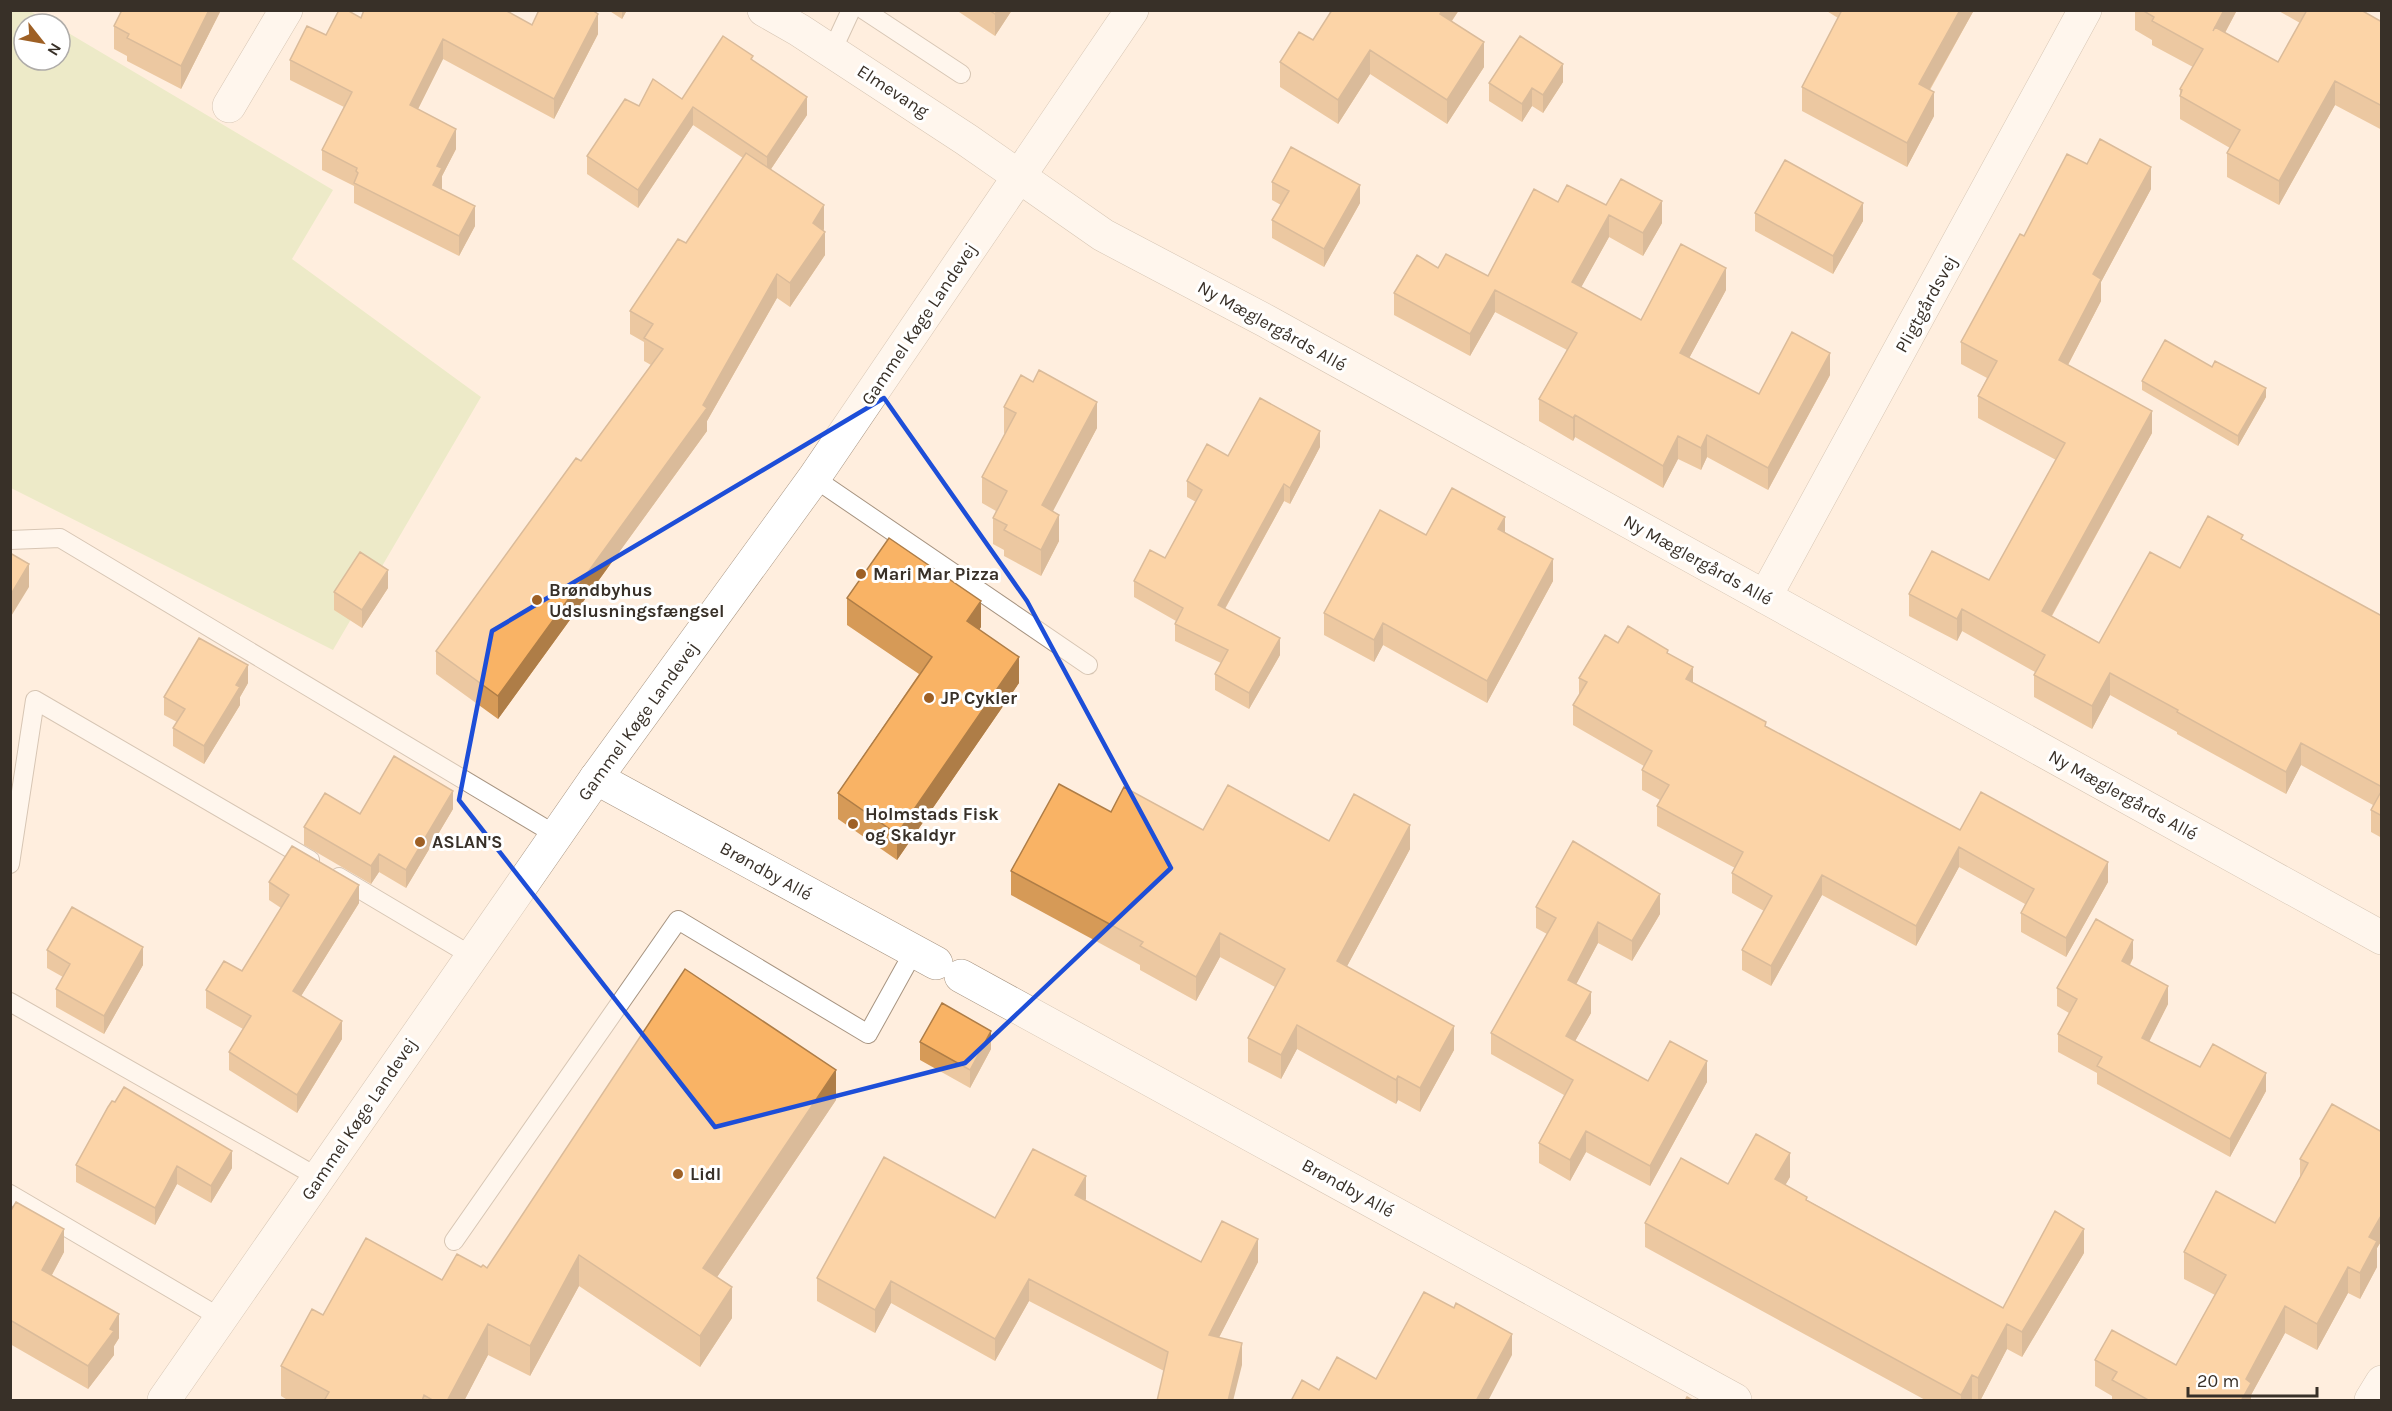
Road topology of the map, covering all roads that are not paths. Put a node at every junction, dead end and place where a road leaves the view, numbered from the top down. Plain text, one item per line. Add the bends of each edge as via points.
1 (286, 10) edge
2 (764, 10) edge
3 (851, 10) edge
4 (864, 10) edge
5 (1132, 10) edge
6 (2085, 10) edge
7 (832, 51) junction
8 (961, 74) dead end
9 (229, 106) dead end
10 (1019, 176) junction
11 (814, 478) junction
12 (10, 540) edge
13 (1765, 597) junction
14 (1088, 665) dead end
15 (596, 778) junction
16 (556, 835) junction
17 (10, 864) edge
18 (2382, 938) edge
19 (472, 956) junction
20 (937, 963) junction
21 (10, 1002) edge
22 (319, 1178) junction
23 (10, 1194) edge
24 (454, 1241) dead end
25 (221, 1318) junction
26 (2382, 1382) edge
27 (164, 1401) edge
28 (1735, 1401) edge
29 (2371, 1401) edge

1 - 9 street
2 - 7 street, Elmevang
3 - 7 lane
4 - 8 lane
5 - 10 street, Gammel Køge Landevej
6 - 13 street, Pligtgårdsvej
7 - 10 street, Elmevang
10 - 11 street, Gammel Køge Landevej
10 - 13 street, Ny Mæglergårds Allé via 1103,235
11 - 14 lane
11 - 15 street, Gammel Køge Landevej
12 - 16 lane via 60,538
13 - 18 street, Ny Mæglergårds Allé
15 - 16 street, Gammel Køge Landevej
15 - 20 street, Brøndby Allé
16 - 19 street, Gammel Køge Landevej
17 - 19 lane via 35,700
19 - 22 street, Gammel Køge Landevej
20 - 24 lane via 868,1034 678,920
20 - 28 street, Brøndby Allé
21 - 22 lane
22 - 25 street, Gammel Køge Landevej
23 - 25 lane
25 - 27 street, Gammel Køge Landevej
26 - 29 street

